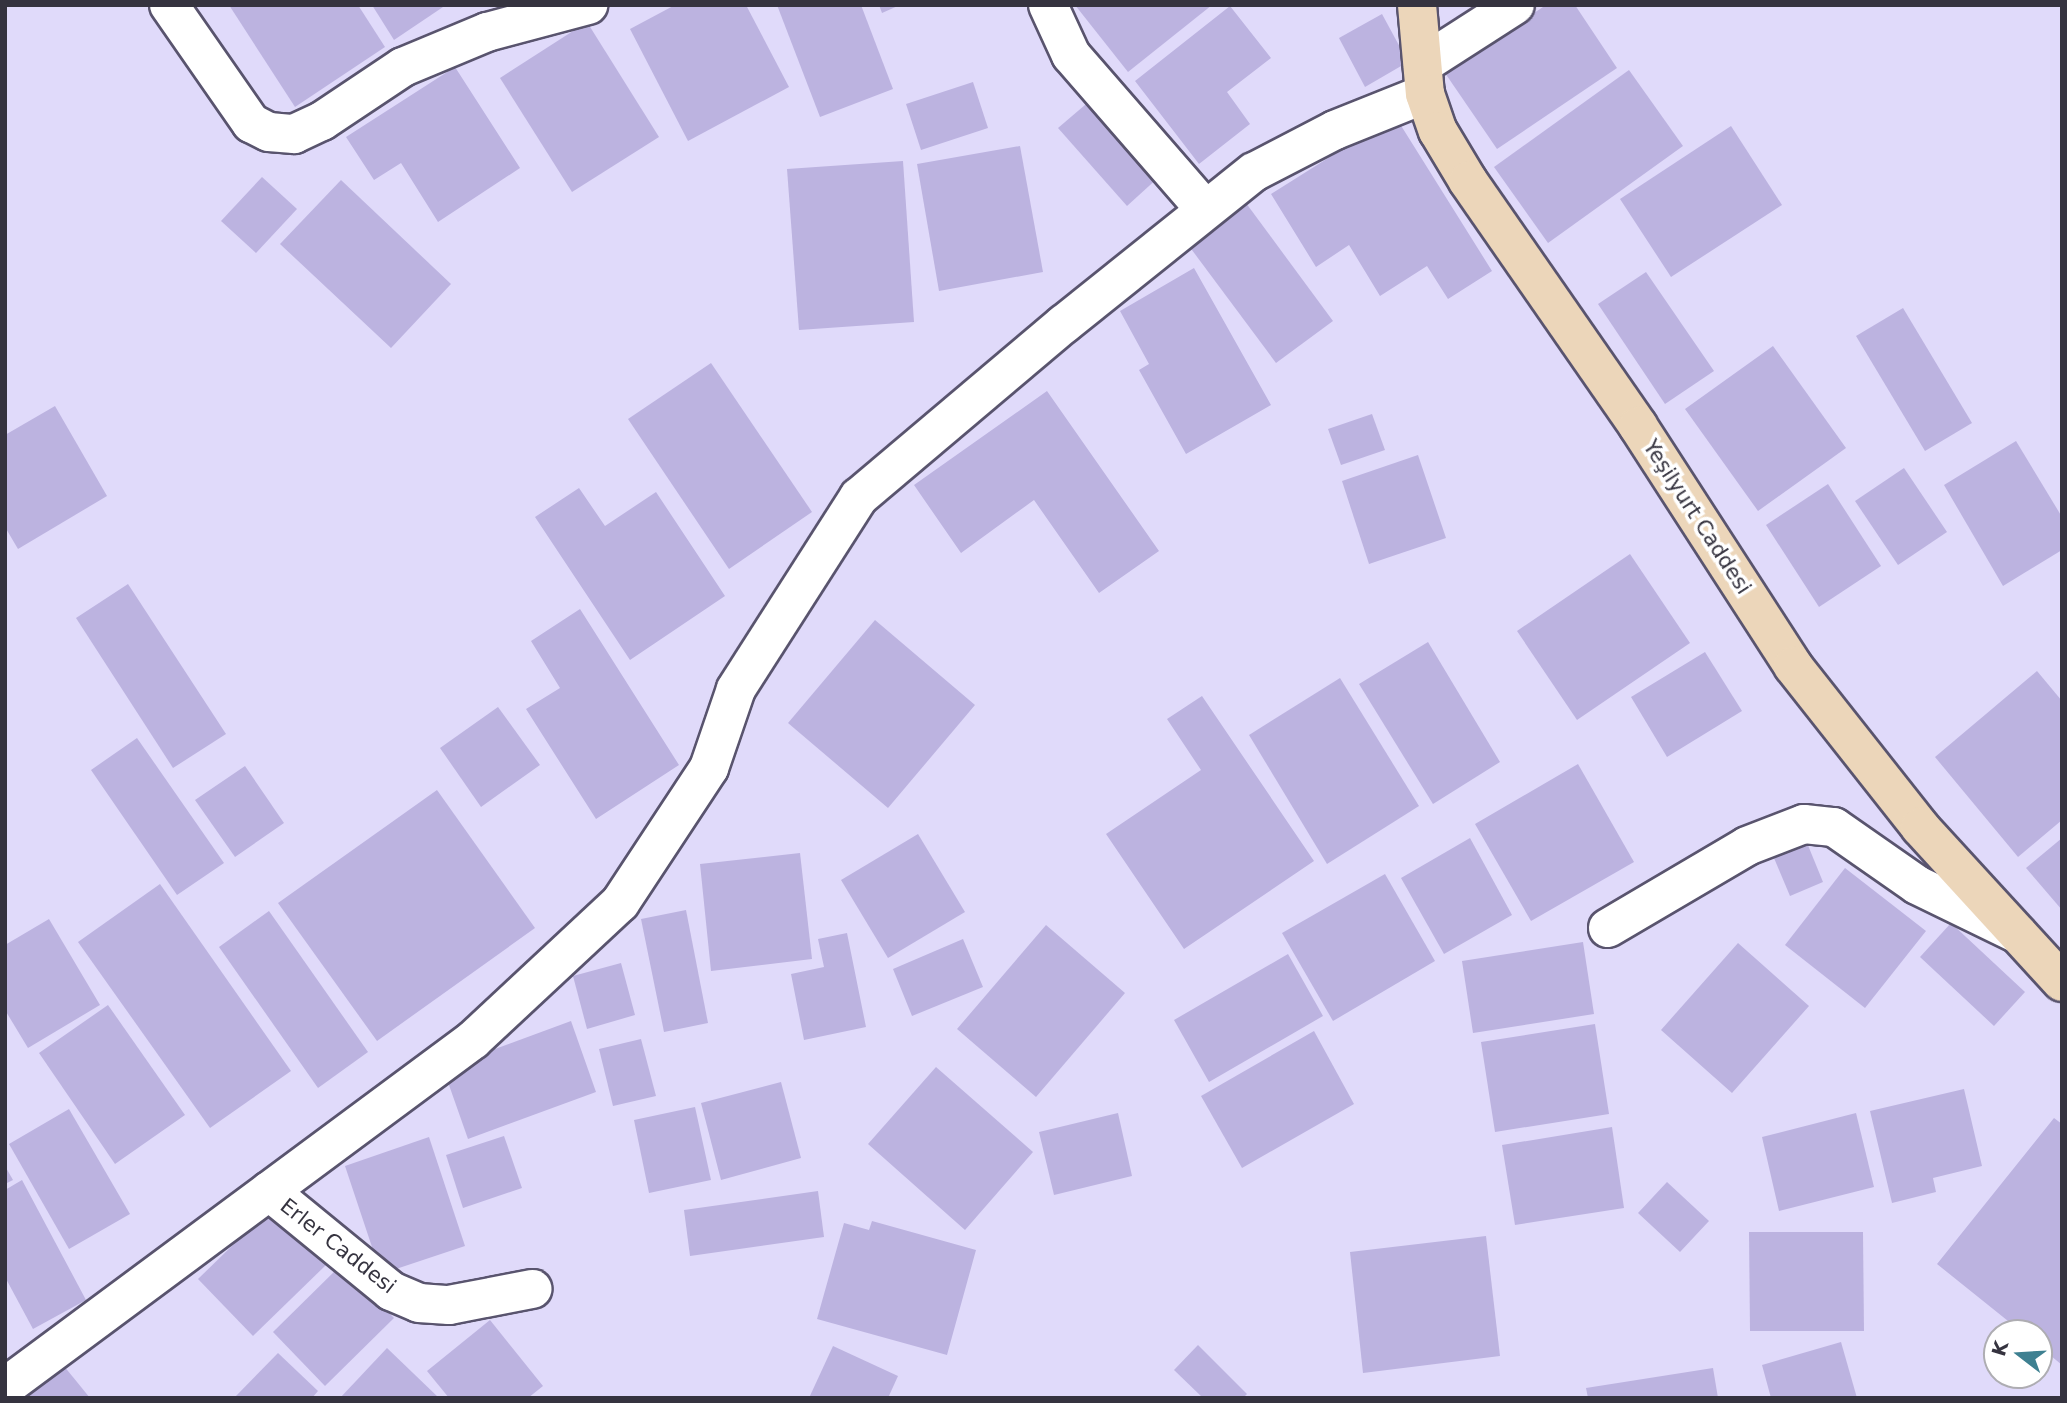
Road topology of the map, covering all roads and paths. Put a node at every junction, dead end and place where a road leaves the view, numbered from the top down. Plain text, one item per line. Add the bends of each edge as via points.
1 (169, 5) edge
2 (588, 5) edge
3 (1048, 5) edge
4 (1417, 5) edge
5 (1515, 5) edge
6 (1424, 79) junction
7 (1205, 209) junction
8 (1608, 928) dead end
9 (2018, 934) junction
10 (2062, 982) edge
11 (269, 1191) junction
12 (532, 1289) dead end
13 (5, 1387) edge

1 - 2 street via 251,123 269,132 294,134 322,121 403,67 487,32
3 - 7 street via 1071,55
4 - 6 main road, Yeşilyurt Caddesi
5 - 6 street
6 - 7 street via 1254,172
6 - 9 main road, Yeşilyurt Caddesi via 1438,131 1468,181 1638,426 1793,666 1920,827
7 - 11 street via 859,497 736,689 709,768 620,903 473,1040
8 - 9 street via 1747,846 1804,824 1834,827 1917,885
9 - 10 main road, Yeşilyurt Caddesi
11 - 12 street, Erler Caddesi via 391,1292 419,1303 449,1305
11 - 13 street

